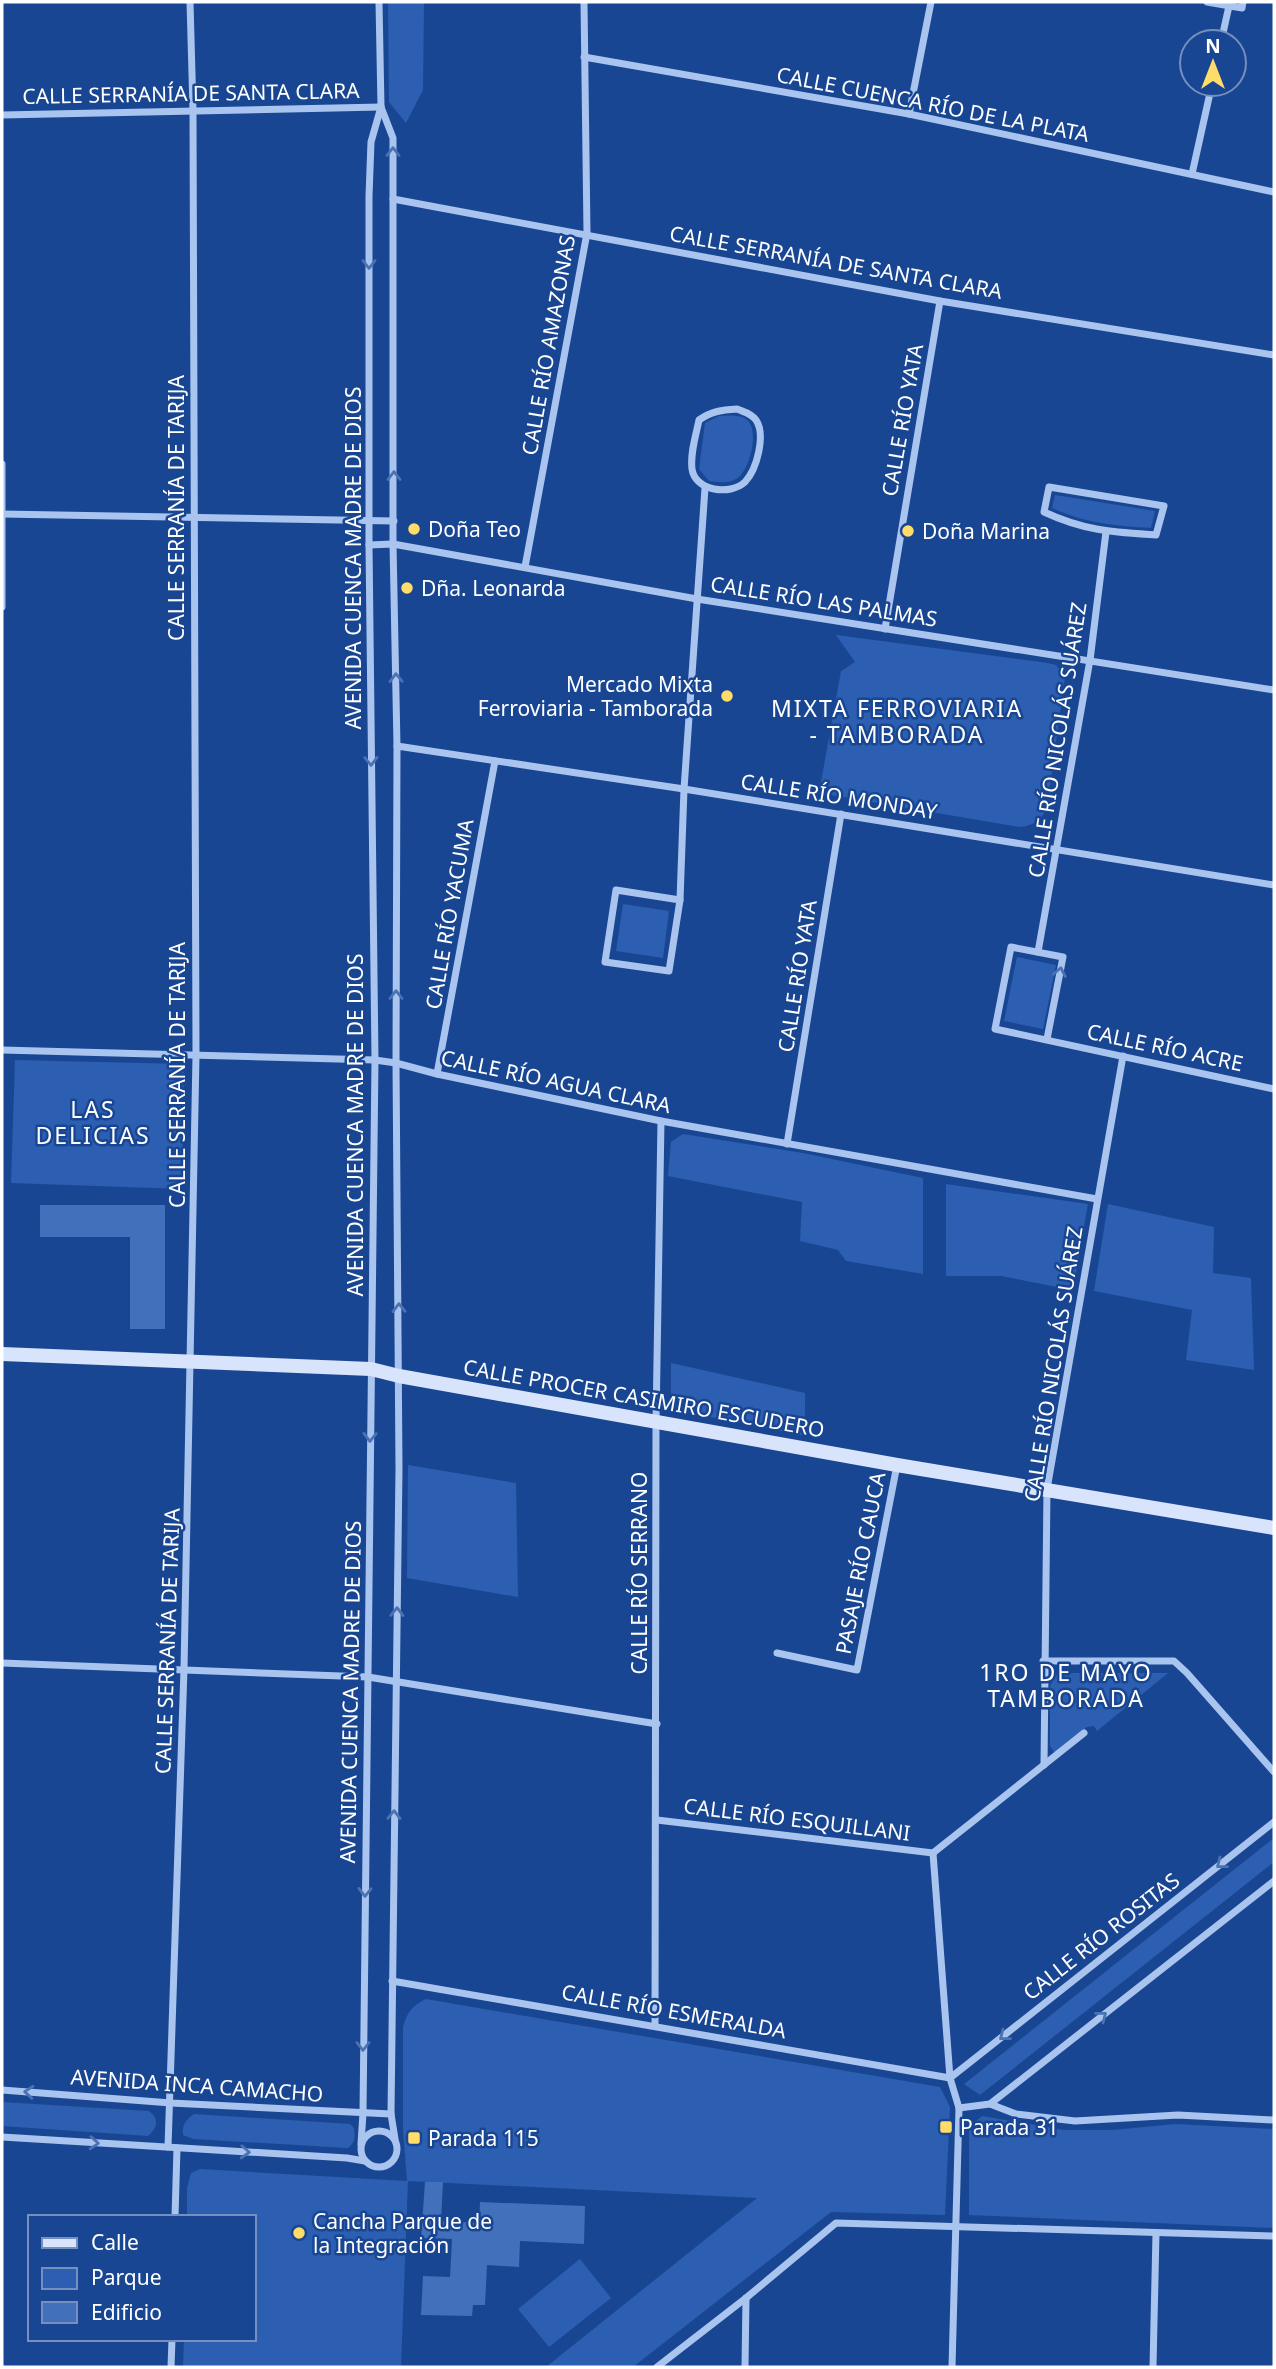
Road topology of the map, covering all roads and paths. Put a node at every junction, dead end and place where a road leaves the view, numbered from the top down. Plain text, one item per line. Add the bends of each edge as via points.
1 (190, 2) edge
2 (379, 2) edge
3 (584, 2) edge
4 (931, 2) edge
5 (1208, 2) edge
6 (1242, 5) edge
7 (1229, 6) junction
8 (1224, 28) edge
9 (584, 57) junction
10 (1209, 98) edge
11 (381, 107) junction
12 (193, 110) junction
13 (909, 114) junction
14 (2, 115) edge
15 (1192, 174) junction
16 (1274, 192) edge
17 (393, 199) junction
18 (587, 233) junction
19 (940, 301) junction
20 (1274, 355) edge
21 (2, 464) edge
22 (705, 488) junction
23 (2, 514) edge
24 (193, 518) junction
25 (369, 520) junction
26 (394, 521) junction
27 (1106, 532) junction
28 (393, 544) junction
29 (369, 545) junction
30 (525, 567) junction
31 (697, 599) junction
32 (2, 607) edge
33 (885, 629) junction
34 (1090, 660) junction
35 (1274, 690) edge
36 (397, 746) junction
37 (495, 761) junction
38 (684, 789) junction
39 (841, 814) junction
40 (1058, 849) junction
41 (1274, 885) edge
42 (680, 900) junction
43 (1038, 953) junction
44 (1047, 1039) junction
45 (2, 1050) edge
46 (196, 1056) junction
47 (1123, 1056) junction
48 (374, 1060) junction
49 (396, 1063) junction
50 (437, 1074) junction
51 (1274, 1089) edge
52 (662, 1121) junction
53 (787, 1144) junction
54 (1097, 1199) junction
55 (2, 1354) edge
56 (191, 1360) junction
57 (371, 1369) junction
58 (399, 1376) junction
59 (656, 1421) junction
60 (897, 1465) junction
61 (1047, 1489) junction
62 (1274, 1528) edge
63 (777, 1653) dead end
64 (1043, 1661) junction
65 (2, 1663) edge
66 (184, 1669) junction
67 (368, 1677) junction
68 (396, 1681) junction
69 (657, 1724) junction
70 (1084, 1733) dead end
71 (1044, 1765) junction
72 (1274, 1772) edge
73 (657, 1820) junction
74 (1274, 1822) edge
75 (933, 1853) junction
76 (1274, 1881) edge
77 (392, 1981) junction
78 (655, 2025) junction
79 (950, 2078) junction
80 (2, 2090) edge
81 (171, 2103) junction
82 (990, 2104) junction
83 (959, 2108) junction
84 (363, 2113) junction
85 (391, 2115) junction
86 (1274, 2120) edge
87 (2, 2137) edge
88 (395, 2139) junction
89 (361, 2144) junction
90 (172, 2148) junction
91 (365, 2161) junction
92 (175, 2215) edge
93 (956, 2227) junction
94 (1156, 2233) junction
95 (1274, 2236) edge
96 (746, 2298) junction
97 (172, 2341) edge
98 (171, 2367) edge
99 (657, 2367) edge
100 (745, 2367) edge
101 (952, 2367) edge
102 (1153, 2367) edge

1 - 12 street, CALLE SERRANÍA DE TARIJA
2 - 11 street, AVENIDA CUENCA MADRE DE DIOS
3 - 9 street, CALLE RÍO AMAZONAS
4 - 13 street
5 - 7 street
6 - 7 street
7 - 8 street
9 - 13 street, CALLE CUENCA RÍO DE LA PLATA
9 - 18 street, CALLE RÍO AMAZONAS
10 - 15 street
11 - 12 street, CALLE SERRANÍA DE SANTA CLARA
17 -> 11 street, AVENIDA CUENCA MADRE DE DIOS via 393,138
11 -> 25 street, AVENIDA CUENCA MADRE DE DIOS via 371,142 369,196
12 - 14 street, CALLE SERRANÍA DE SANTA CLARA
12 - 24 street, CALLE SERRANÍA DE TARIJA
13 - 15 street, CALLE CUENCA RÍO DE LA PLATA
15 - 16 street, CALLE CUENCA RÍO DE LA PLATA
17 - 18 street, CALLE SERRANÍA DE SANTA CLARA
26 -> 17 street, AVENIDA CUENCA MADRE DE DIOS
18 - 19 street, CALLE SERRANÍA DE SANTA CLARA
18 - 30 street, CALLE RÍO AMAZONAS
19 - 20 street, CALLE SERRANÍA DE SANTA CLARA
19 - 33 street, CALLE RÍO YATA
21 - 23 street
22 - 22 street via 692,471 699,420 719,410 750,414 758,422 760,435 750,474 743,484 728,490
22 - 31 street
23 - 24 street
23 - 32 street
24 - 25 street
24 - 46 street, CALLE SERRANÍA DE TARIJA
25 - 26 street
25 - 29 street, AVENIDA CUENCA MADRE DE DIOS
26 - 28 street, AVENIDA CUENCA MADRE DE DIOS
27 - 27 street via 1156,535 1164,506 1049,487 1044,512
27 - 34 street, CALLE RÍO NICOLÁS SUÁREZ
28 - 29 street, CALLE RÍO LAS PALMAS
28 - 30 street, CALLE RÍO LAS PALMAS
36 -> 28 street, AVENIDA CUENCA MADRE DE DIOS
29 -> 48 street, AVENIDA CUENCA MADRE DE DIOS
30 - 31 street, CALLE RÍO LAS PALMAS
31 - 33 street, CALLE RÍO LAS PALMAS
31 - 38 street
33 - 34 street, CALLE RÍO LAS PALMAS
34 - 35 street, CALLE RÍO LAS PALMAS
34 - 40 street, CALLE RÍO NICOLÁS SUÁREZ
36 - 37 street, CALLE RÍO MONDAY
49 -> 36 street, AVENIDA CUENCA MADRE DE DIOS
37 - 38 street, CALLE RÍO MONDAY
37 - 50 street, CALLE RÍO YACUMA
38 - 39 street, CALLE RÍO MONDAY
38 - 42 street
39 - 40 street, CALLE RÍO MONDAY
39 - 53 street, CALLE RÍO YATA
40 - 41 street, CALLE RÍO MONDAY
40 - 43 street, CALLE RÍO NICOLÁS SUÁREZ
42 - 42 street via 616,890 605,962 669,971
44 -> 43 street via 1063,957
43 - 44 street via 1011,947 995,1029
44 - 47 street, CALLE RÍO ACRE
45 - 46 street, CALLE RÍO AGUA CLARA
46 - 48 street, CALLE RÍO AGUA CLARA
46 - 56 street, CALLE SERRANÍA DE TARIJA
47 - 51 street, CALLE RÍO ACRE
47 - 54 street, CALLE RÍO NICOLÁS SUÁREZ
48 - 49 street, CALLE RÍO AGUA CLARA
48 - 57 street, AVENIDA CUENCA MADRE DE DIOS
49 - 50 street, CALLE RÍO AGUA CLARA
58 -> 49 street, AVENIDA CUENCA MADRE DE DIOS
50 - 52 street, CALLE RÍO AGUA CLARA
52 - 53 street, CALLE RÍO AGUA CLARA
52 - 59 street, CALLE RÍO SERRANO
53 - 54 street, CALLE RÍO AGUA CLARA
54 - 61 street, CALLE RÍO NICOLÁS SUÁREZ
55 - 56 main road, CALLE PROCER CASIMIRO ESCUDERO
56 - 57 main road, CALLE PROCER CASIMIRO ESCUDERO
56 - 66 street, CALLE SERRANÍA DE TARIJA
57 - 58 main road, CALLE PROCER CASIMIRO ESCUDERO
57 -> 67 street, AVENIDA CUENCA MADRE DE DIOS
58 - 59 main road, CALLE PROCER CASIMIRO ESCUDERO
68 -> 58 street, AVENIDA CUENCA MADRE DE DIOS
59 - 60 main road, CALLE PROCER CASIMIRO ESCUDERO
59 - 69 street, CALLE RÍO SERRANO
60 - 61 main road, CALLE PROCER CASIMIRO ESCUDERO
60 - 63 street, PASAJE RÍO CAUCA via 857,1670
61 - 62 main road, CALLE PROCER CASIMIRO ESCUDERO
61 - 64 street, CALLE RÍO NICOLÁS SUÁREZ
64 - 71 street, CALLE RÍO NICOLÁS SUÁREZ
64 - 72 street via 1174,1661
65 - 66 street
66 - 67 street
66 - 81 street, CALLE SERRANÍA DE TARIJA
67 - 68 street
67 -> 84 street, AVENIDA CUENCA MADRE DE DIOS
68 - 69 street
77 -> 68 street, AVENIDA CUENCA MADRE DE DIOS
69 - 73 street, CALLE RÍO SERRANO
70 - 71 street
71 - 75 street
73 - 75 street, CALLE RÍO ESQUILLANI
73 - 78 street, CALLE RÍO SERRANO
74 -> 79 street, CALLE RÍO ROSITAS
75 - 79 street
82 -> 76 street
77 - 78 street, CALLE RÍO ESMERALDA
77 - 85 street, AVENIDA CUENCA MADRE DE DIOS
78 - 79 street, CALLE RÍO ESMERALDA
79 - 83 street
81 -> 80 street, AVENIDA INCA CAMACHO
81 - 84 street, AVENIDA INCA CAMACHO
81 - 90 street, CALLE SERRANÍA DE TARIJA
82 - 83 street
82 - 86 street via 1016,2114 1075,2121 1178,2115
83 - 93 street
84 - 85 street, AVENIDA INCA CAMACHO
84 - 89 street, AVENIDA CUENCA MADRE DE DIOS
85 - 88 street, AVENIDA CUENCA MADRE DE DIOS
87 -> 90 street
88 - 89 street via 379,2130 368,2134
88 - 91 street via 397,2155 391,2164 380,2168
89 - 91 street
90 -> 91 street
90 - 92 street, CALLE SERRANÍA DE TARIJA
93 - 94 street
93 - 96 street via 836,2223
93 - 101 street
94 - 95 street
94 - 102 street
96 - 99 street
96 - 100 street
97 - 98 street

